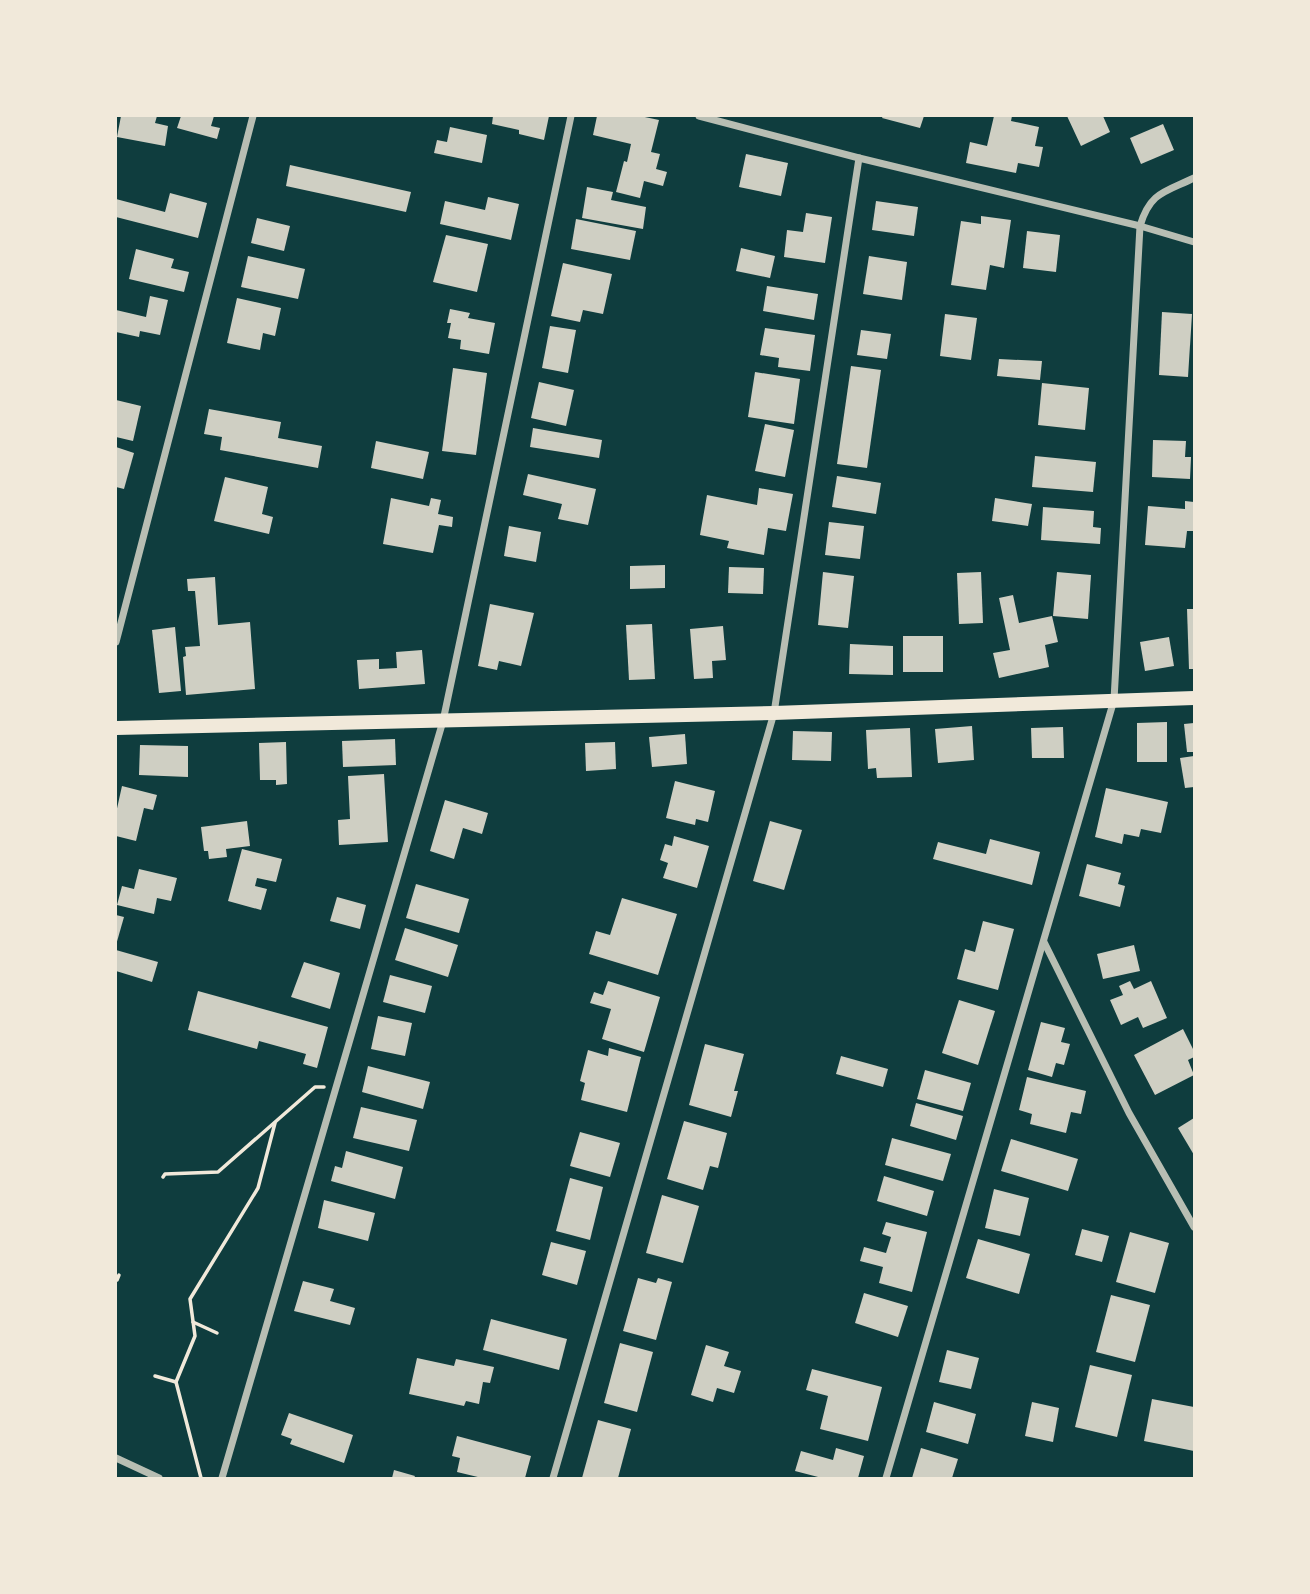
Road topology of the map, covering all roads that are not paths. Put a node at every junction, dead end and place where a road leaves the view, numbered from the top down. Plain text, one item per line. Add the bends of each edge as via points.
1 (253, 116) edge
2 (571, 116) edge
3 (699, 116) edge
4 (859, 158) junction
5 (1195, 178) edge
6 (1140, 226) junction
7 (1195, 242) edge
8 (116, 642) edge
9 (1195, 698) edge
10 (1114, 699) junction
11 (774, 713) junction
12 (443, 721) junction
13 (116, 728) edge
14 (1044, 941) junction
15 (1195, 1227) edge
16 (116, 1458) edge
17 (159, 1479) edge
18 (222, 1479) edge
19 (553, 1479) edge
20 (886, 1479) edge

1 - 8 street
2 - 12 street
3 - 4 street
4 - 6 street
4 - 11 street
5 - 6 street via 1155,197
6 - 7 street
6 - 10 street
9 - 10 main road
10 - 11 main road
10 - 14 street
11 - 12 main road
11 - 19 street
12 - 13 main road
12 - 18 street
14 - 15 street via 1129,1113
14 - 20 street
16 - 17 street

